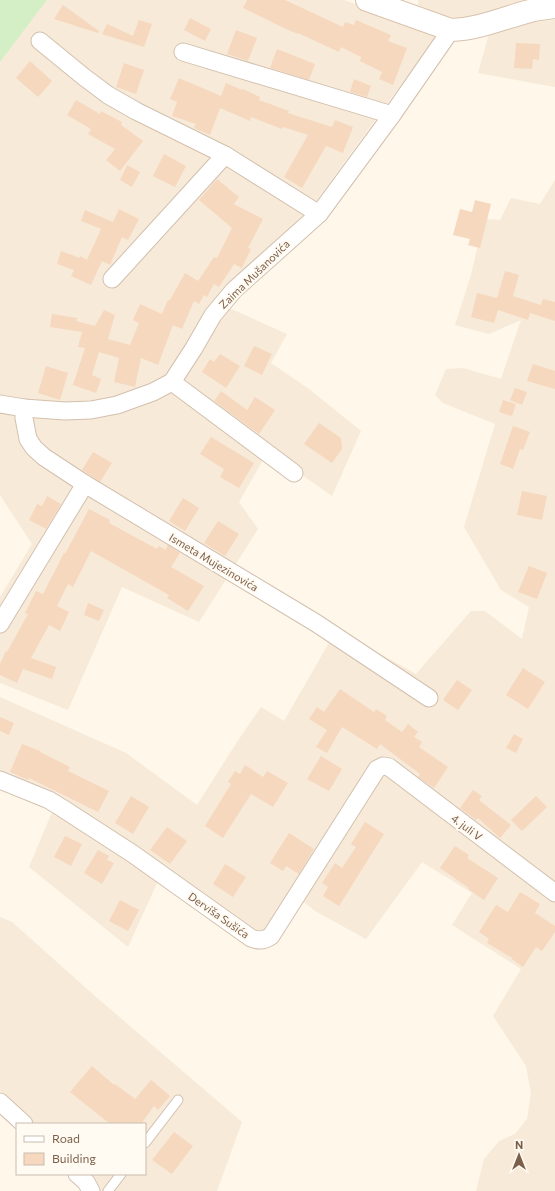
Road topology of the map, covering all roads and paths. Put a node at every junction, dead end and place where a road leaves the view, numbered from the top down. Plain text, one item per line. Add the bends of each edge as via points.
1 (367, 0) edge
2 (555, 7) edge
3 (451, 30) junction
4 (40, 41) dead end
5 (183, 52) dead end
6 (392, 116) junction
7 (225, 155) junction
8 (319, 214) junction
9 (112, 279) dead end
10 (172, 382) junction
11 (0, 404) edge
12 (24, 408) junction
13 (294, 473) dead end
14 (85, 484) junction
15 (0, 624) edge
16 (429, 698) dead end
17 (377, 769) joint
18 (0, 780) edge
19 (555, 893) edge
20 (178, 1100) dead end
21 (0, 1102) edge
22 (23, 1123) edge
23 (146, 1142) edge
24 (78, 1175) edge
25 (120, 1175) edge
26 (91, 1191) edge
27 (108, 1191) edge

1 - 3 street
2 - 3 street via 531,10 463,30
3 - 6 street, Zaima Mušanovića
4 - 7 street via 108,95 136,112
5 - 6 street
6 - 8 street, Zaima Mušanovića
7 - 8 street
7 - 9 street
8 - 10 street, Zaima Mušanovića via 234,290 213,315
10 - 12 street, Zaima Mušanovića via 117,405 91,410
10 - 13 street
11 - 12 street, Zaima Mušanovića
12 - 14 street, Ismeta Mujezinovića via 28,438 34,448
14 - 15 street
14 - 16 street, Ismeta Mujezinovića via 316,623
17 - 18 street, Derviša Sušića via 271,936 262,940 251,938 133,854 49,800
17 - 19 street, 4. juli V via 389,767
20 - 23 lane
21 - 22 street
24 - 26 street
25 - 27 lane

